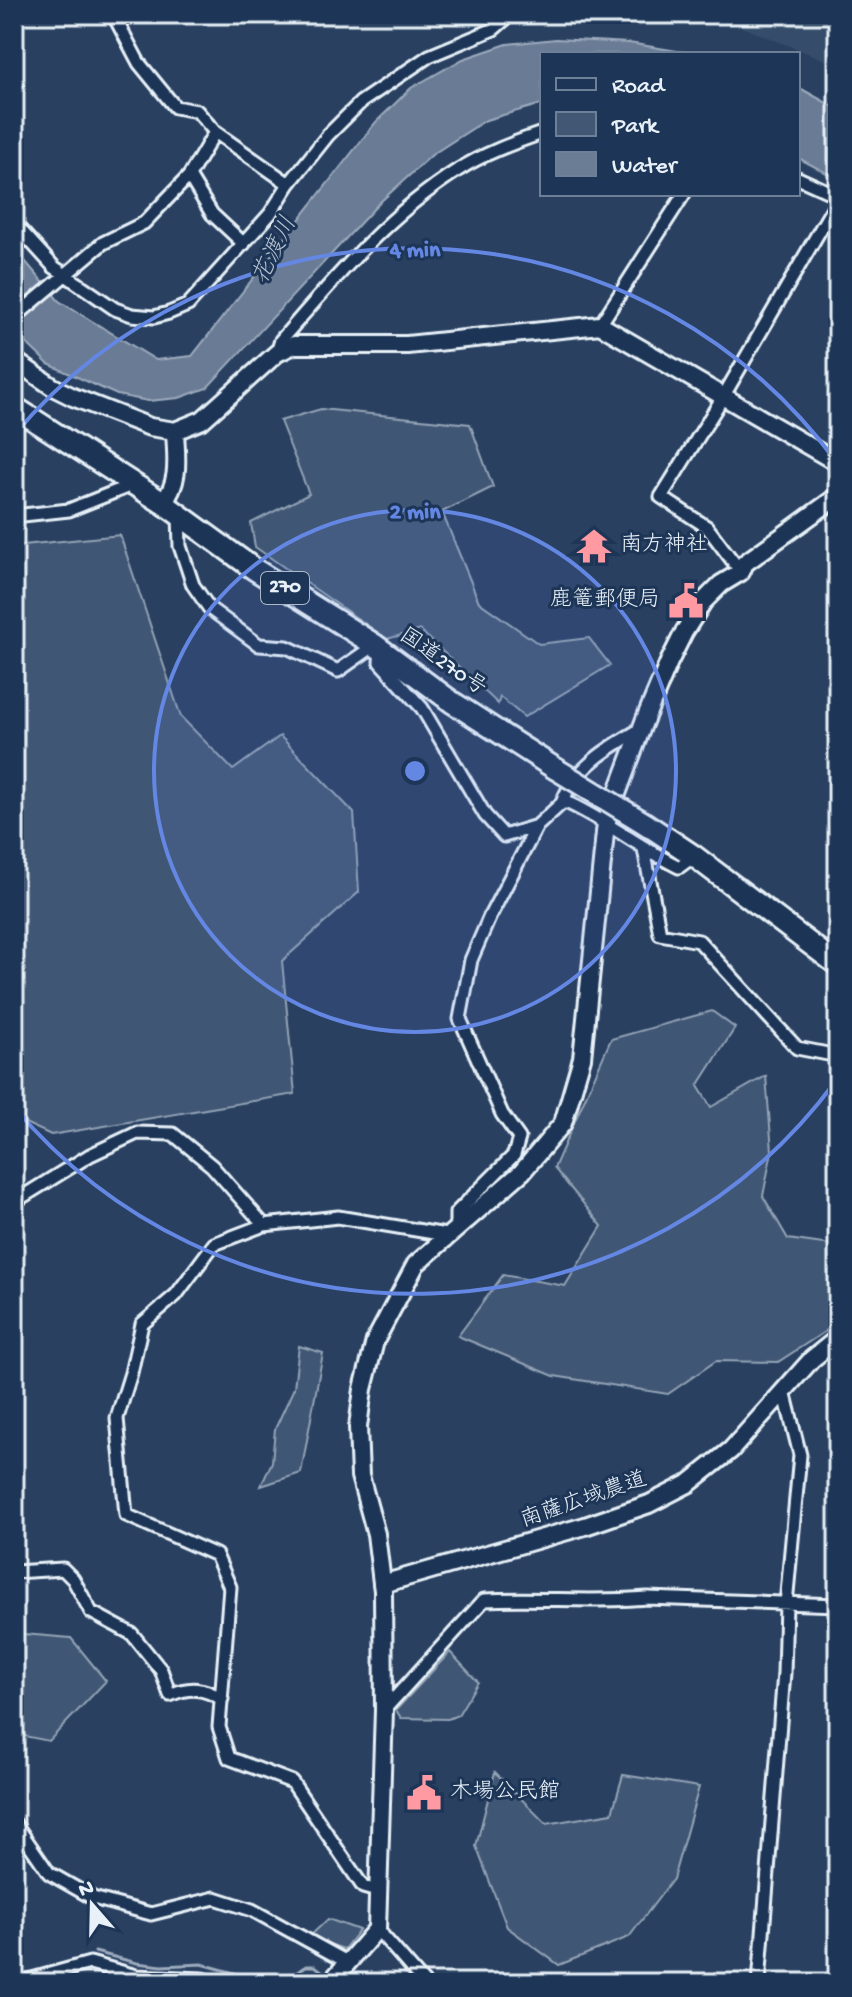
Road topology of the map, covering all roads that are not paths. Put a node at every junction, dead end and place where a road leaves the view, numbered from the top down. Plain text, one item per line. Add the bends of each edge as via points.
1 (113, 14) edge
2 (511, 14) edge
3 (215, 132) junction
4 (540, 134) edge
5 (189, 176) junction
6 (800, 179) edge
7 (289, 184) junction
8 (683, 196) edge
9 (838, 197) edge
10 (14, 223) edge
11 (244, 244) junction
12 (62, 279) junction
13 (14, 318) edge
14 (600, 325) junction
15 (277, 353) junction
16 (14, 360) edge
17 (723, 397) junction
18 (14, 407) edge
19 (175, 431) junction
20 (838, 463) edge
21 (132, 485) junction
22 (838, 496) edge
23 (171, 509) junction
24 (14, 516) edge
25 (741, 572) junction
26 (378, 648) junction
27 (643, 728) junction
28 (562, 803) junction
29 (606, 823) junction
30 (537, 826) junction
31 (644, 849) junction
32 (694, 856) junction
33 (838, 965) edge
34 (838, 1056) edge
35 (14, 1202) edge
36 (264, 1225) junction
37 (451, 1231) junction
38 (838, 1338) edge
39 (784, 1391) junction
40 (14, 1572) edge
41 (382, 1584) junction
42 (786, 1604) junction
43 (838, 1605) edge
44 (222, 1699) junction
45 (384, 1710) junction
46 (14, 1822) edge
47 (377, 1891) junction
48 (377, 1929) junction
49 (347, 1962) junction
50 (14, 1977) edge
51 (217, 1983) edge
52 (306, 1983) edge
53 (322, 1983) edge
54 (330, 1983) edge
55 (424, 1983) edge
56 (759, 1983) edge

1 - 3 street via 139,63 175,107 197,111
2 - 7 street via 494,29 429,56 361,102
3 - 5 street
3 - 7 street
4 - 15 street via 460,169 408,205 363,246 281,340
5 - 11 street via 212,214
5 - 12 street via 144,223 103,243
6 - 9 street
7 - 11 street
8 - 14 street
9 - 17 street
10 - 12 street
11 - 12 street via 188,305 154,317 115,309
12 - 13 street
14 - 15 street via 407,345 294,345
14 - 17 street
15 - 19 street via 212,412
16 - 19 street via 73,397 150,427
17 - 20 street
17 - 25 street via 661,497 707,527
18 - 21 highway, 国道270号 / 270
19 - 23 street via 177,478
21 - 23 highway, 国道270号 / 270
21 - 24 street via 69,510
22 - 25 street via 745,563
23 - 26 highway, 国道270号 / 270
23 - 26 street via 193,585 209,608 259,645 287,647 338,671
25 - 27 street via 703,602 669,662
26 - 30 street via 380,662 422,708 485,815 504,836
26 - 32 highway, 国道270号 / 270, bridge via 452,702
27 - 28 street via 606,748 568,788
27 - 29 street
28 - 29 street
28 - 30 street
29 - 31 street
29 - 37 street via 582,1058 563,1123 522,1172
30 - 37 street via 471,960 460,1019 502,1114 519,1138 514,1155 456,1213
31 - 32 street via 679,867
31 - 34 street via 660,934 699,941 797,1048
32 - 33 highway, 国道270号 / 270
35 - 36 street via 137,1133 173,1134 212,1166
36 - 37 street via 338,1217
36 - 44 street via 214,1244 176,1295 142,1324 117,1418 126,1515 216,1555 230,1587
37 - 41 street via 416,1264 375,1341 363,1389 360,1476 376,1534
38 - 39 street, 南薩広域農道
39 - 41 street, 南薩広域農道 via 724,1456 688,1484 649,1504
39 - 42 street via 800,1455
40 - 44 street via 63,1569 91,1612 132,1634 161,1670 170,1695 186,1687
41 - 45 street
42 - 43 street
42 - 45 street via 647,1598 484,1600
42 - 56 street
44 - 47 street via 219,1727 229,1758 292,1782 363,1887
45 - 47 street
46 - 49 street via 49,1873 93,1898 151,1914 215,1898 252,1910
47 - 48 street
48 - 49 street
48 - 55 street
49 - 54 street
50 - 51 street via 21,1982 90,1963 136,1976
52 - 53 street

